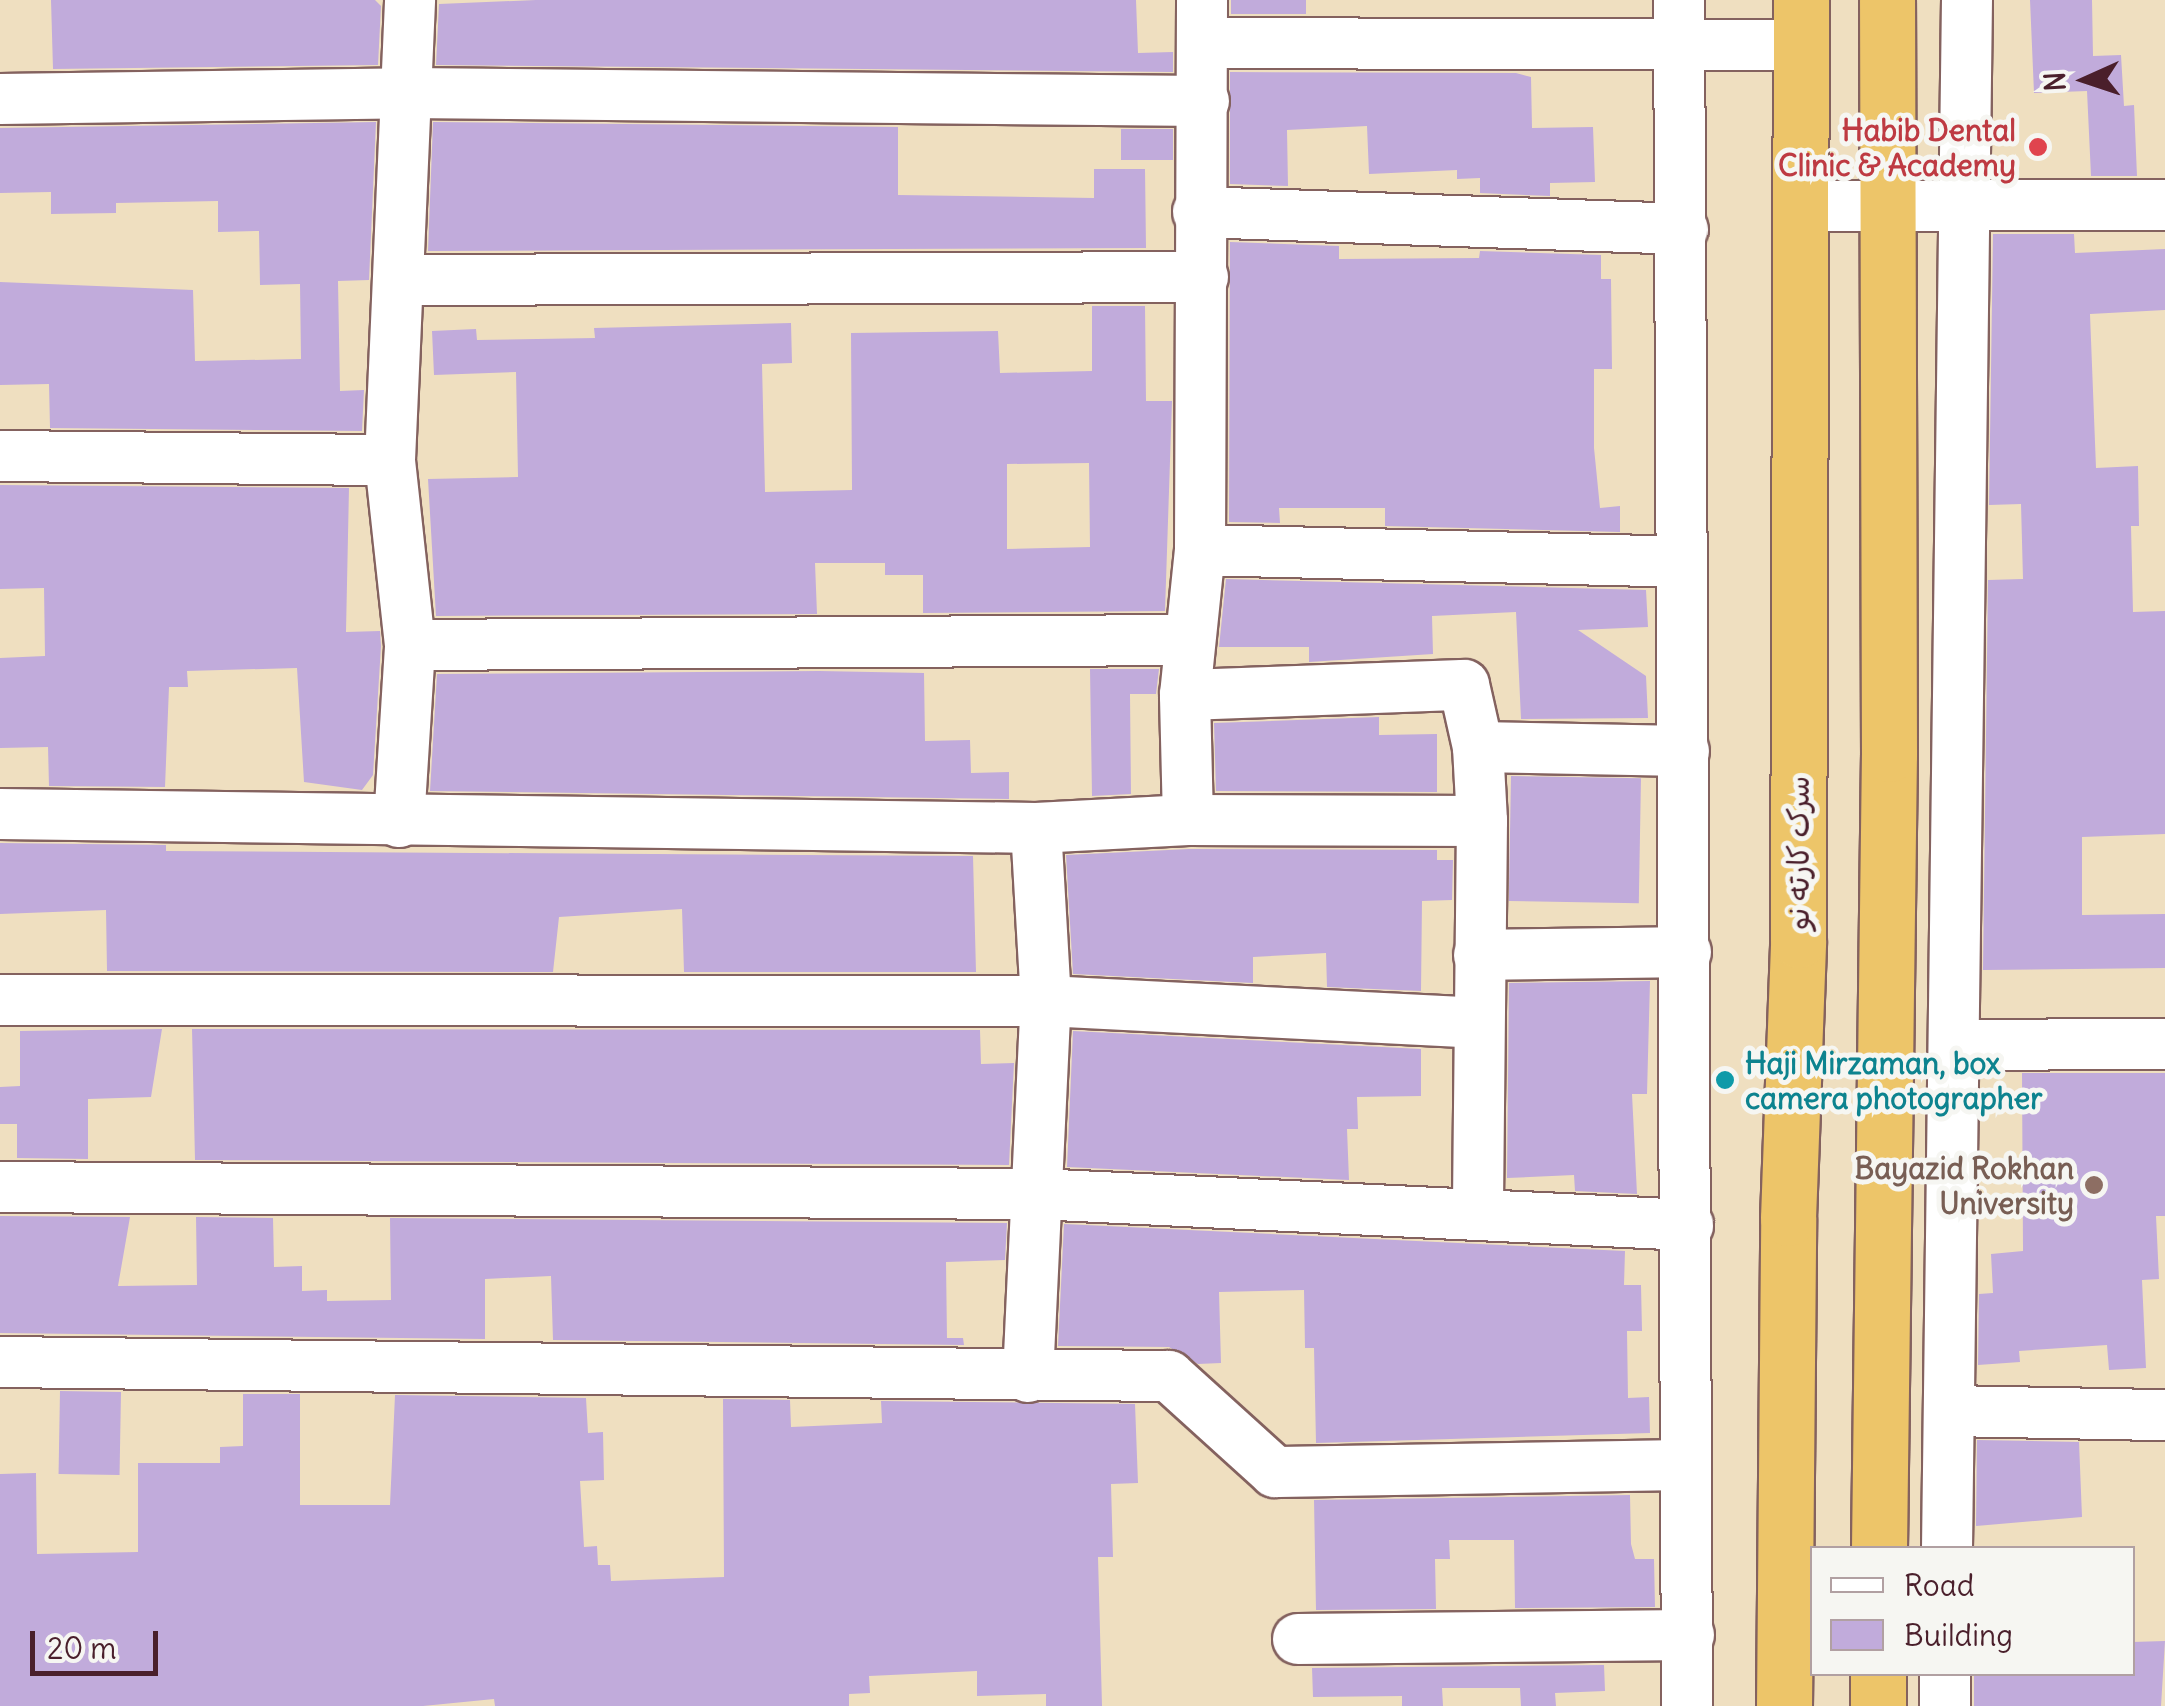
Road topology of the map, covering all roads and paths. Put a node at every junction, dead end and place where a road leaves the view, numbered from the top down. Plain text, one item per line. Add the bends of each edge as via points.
1 (410, 0) edge
2 (1887, 0) edge
3 (1967, 0) edge
4 (1204, 21) edge
5 (1677, 22) edge
6 (1800, 23) edge
7 (408, 93) junction
8 (0, 99) edge
9 (1204, 101) junction
10 (2165, 205) edge
11 (1801, 206) junction
12 (1888, 207) junction
13 (1964, 207) junction
14 (1198, 212) junction
15 (1683, 229) junction
16 (1203, 277) junction
17 (402, 280) junction
18 (0, 456) edge
19 (390, 460) junction
20 (1200, 550) junction
21 (1680, 562) junction
22 (1190, 640) junction
23 (410, 645) junction
24 (1185, 695) junction
25 (1478, 747) junction
26 (1684, 751) junction
27 (0, 814) edge
28 (1188, 820) junction
29 (1482, 821) junction
30 (399, 822) junction
31 (1036, 828) junction
32 (1686, 952) junction
33 (1478, 955) junction
34 (0, 1000) edge
35 (1046, 1001) junction
36 (1476, 1022) junction
37 (2165, 1044) edge
38 (1954, 1045) junction
39 (0, 1186) edge
40 (1036, 1194) junction
41 (1478, 1213) junction
42 (1688, 1226) junction
43 (0, 1362) edge
44 (1028, 1377) junction
45 (1949, 1411) junction
46 (2165, 1414) edge
47 (1686, 1465) junction
48 (1879, 1546) edge
49 (1947, 1546) edge
50 (1689, 1635) junction
51 (1298, 1638) dead end
52 (1878, 1676) edge
53 (1945, 1676) edge
54 (1687, 1706) edge
55 (1784, 1706) edge
56 (1878, 1706) edge
57 (1945, 1706) edge

1 - 7 street
2 - 12 highway
3 - 13 street
4 - 5 street
4 - 9 street
5 - 6 street
5 - 15 street
6 - 11 highway, سرک کارته نو
7 - 8 street
7 - 9 street
7 - 17 street
9 - 14 street
10 - 13 street
11 - 12 street
11 - 55 highway, سرک کارته نو via 1798,940
12 - 13 street
12 - 48 highway
13 - 38 street
14 - 15 street
14 - 16 street
15 - 21 street
16 - 17 street
16 - 20 street
17 - 19 street
18 - 19 street
19 - 23 street
20 - 21 street
20 - 22 street
21 - 26 street
22 - 23 street
22 - 24 street
23 - 30 street
24 - 25 street via 1464,685
24 - 28 street
25 - 26 street
25 - 29 street
26 - 32 street
27 - 30 street
28 - 29 street
28 - 31 street
29 - 33 street
30 - 31 street
31 - 35 street
32 - 33 street
32 - 42 street
33 - 36 street
34 - 35 street
35 - 36 street
35 - 40 street
36 - 41 street
37 - 38 street
38 - 45 street
39 - 40 street
40 - 41 street
40 - 44 street
41 - 42 street
42 - 47 street
43 - 44 street
44 - 47 street via 1169,1376 1275,1472
45 - 46 street
45 - 49 street
47 - 50 street
50 - 51 street
50 - 54 street
52 - 56 highway
53 - 57 street

